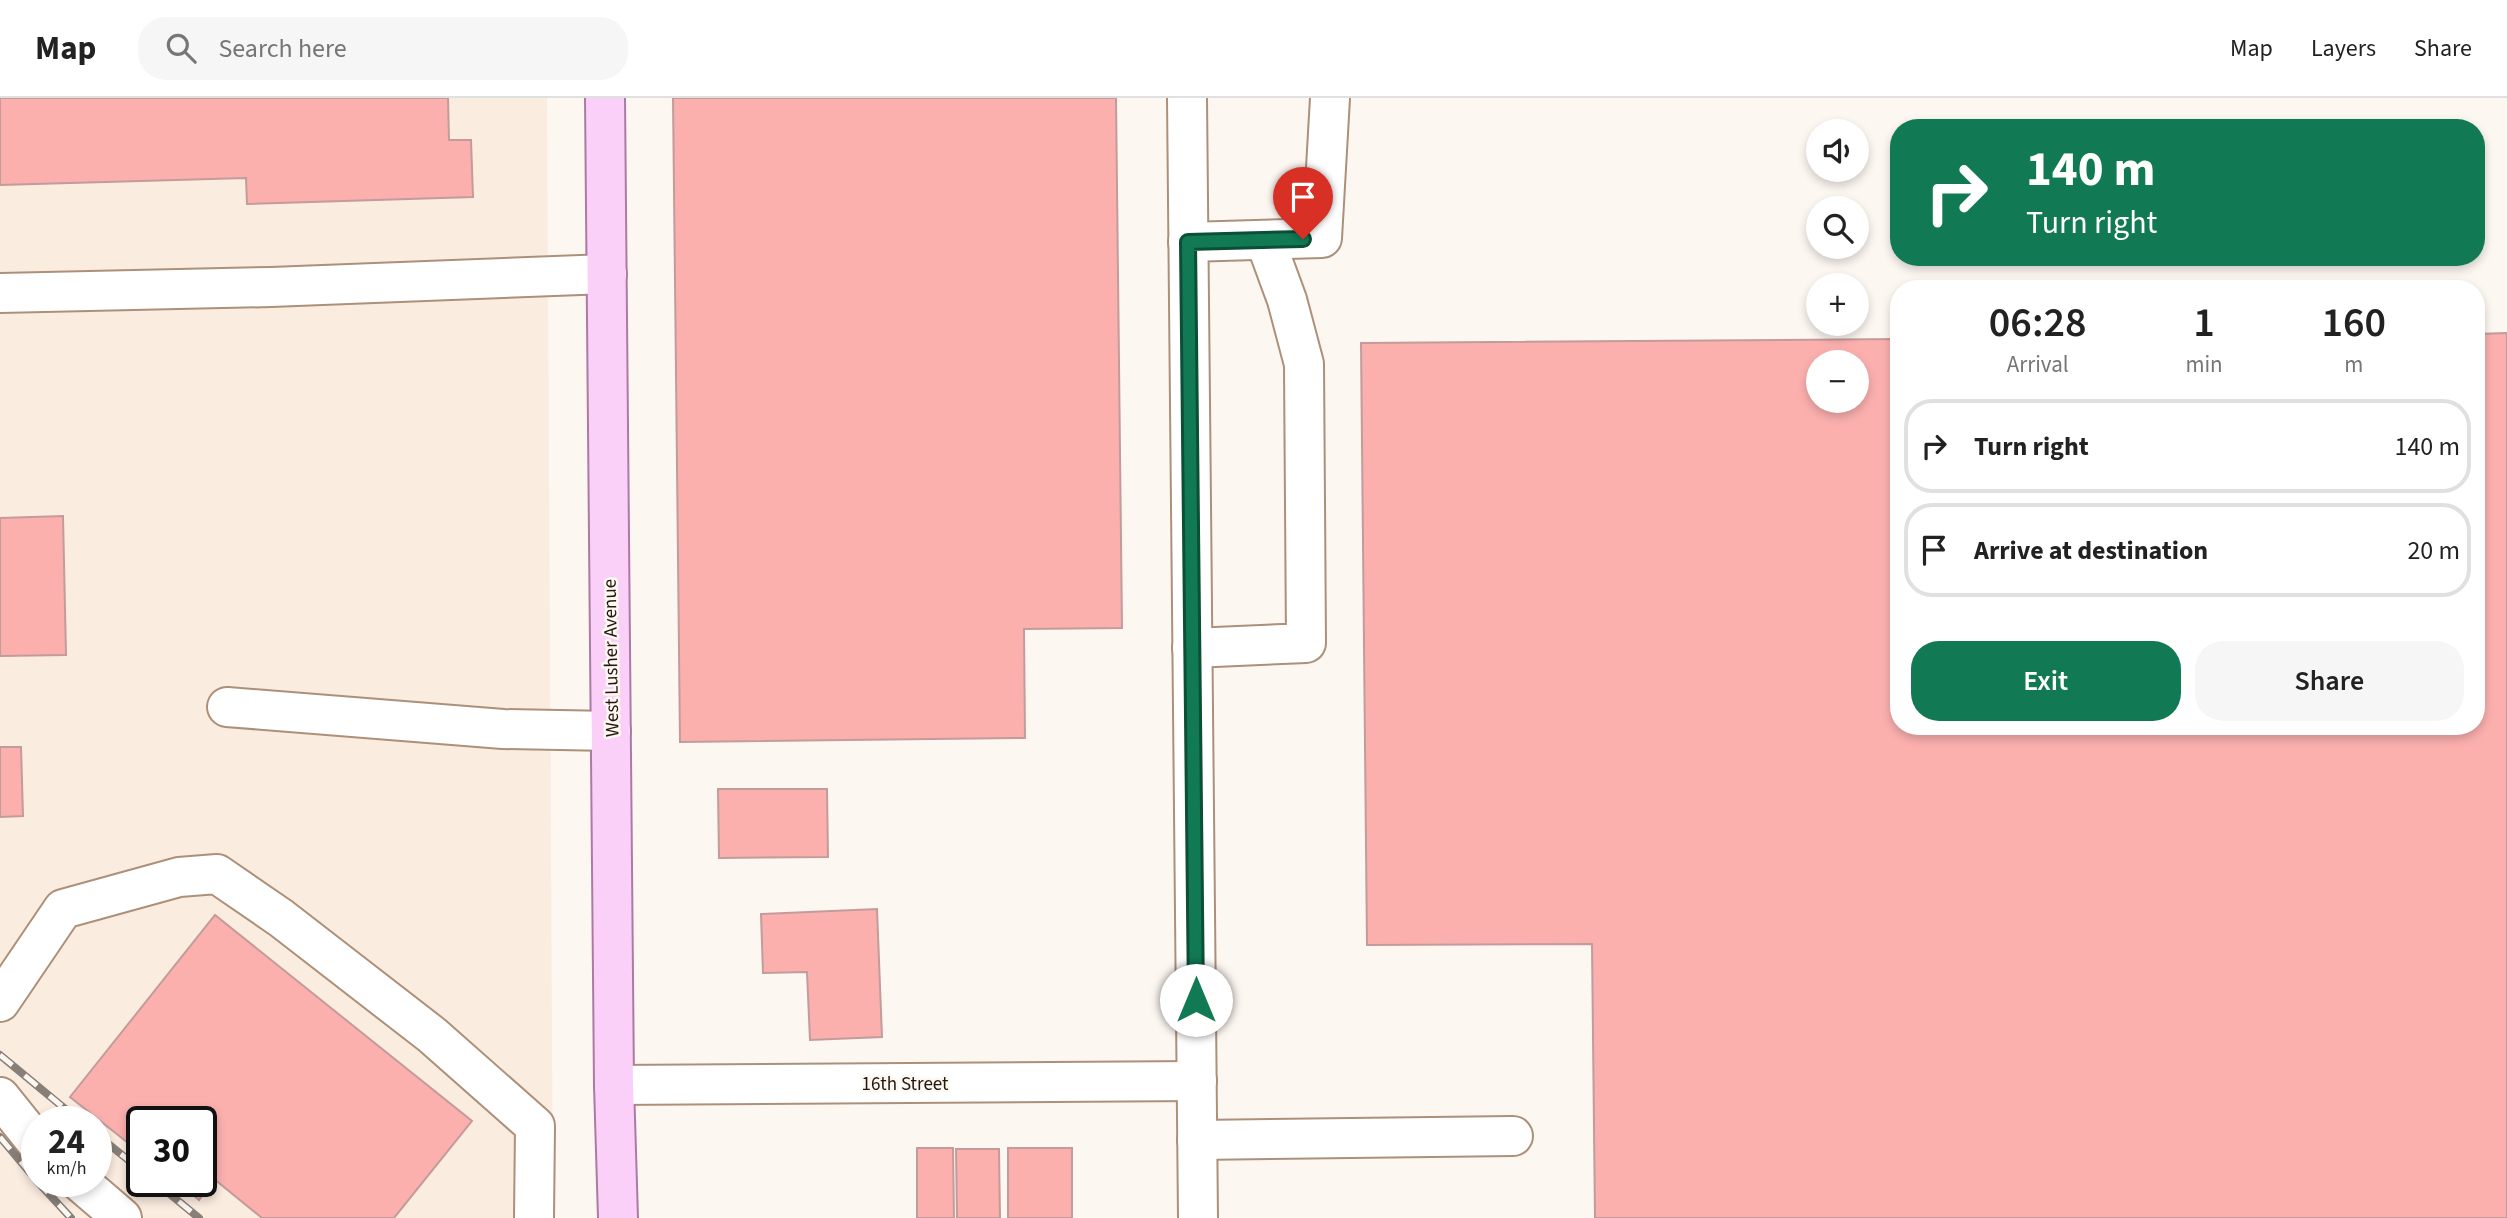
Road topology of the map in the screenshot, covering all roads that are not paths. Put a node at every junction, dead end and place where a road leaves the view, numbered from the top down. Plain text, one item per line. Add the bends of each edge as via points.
1 (605, 98) edge
2 (1187, 98) edge
3 (1330, 98) edge
4 (1265, 240) junction
5 (1188, 242) junction
6 (607, 275) junction
7 (0, 293) edge
8 (1192, 648) junction
9 (227, 707) dead end
10 (611, 731) junction
11 (0, 1002) edge
12 (1197, 1081) junction
13 (614, 1085) junction
14 (0, 1097) edge
15 (21, 1123) edge
16 (1513, 1136) dead end
17 (1197, 1140) junction
18 (98, 1197) edge
19 (122, 1218) edge
20 (534, 1218) edge
21 (618, 1218) edge
22 (1198, 1218) edge

1 - 6 main road, West Lusher Avenue
2 - 5 street
3 - 4 street via 1322,238
4 - 5 street
4 - 8 street via 1304,364 1306,643
5 - 8 street
6 - 7 street
6 - 10 main road, West Lusher Avenue
8 - 12 street
9 - 10 street via 503,729
10 - 13 main road, West Lusher Avenue
11 - 20 street via 63,909 179,877 216,874 281,918 432,1035 535,1126
12 - 13 street, 16th Street
12 - 17 street
13 - 21 main road, West Lusher Avenue
14 - 15 street
16 - 17 street
17 - 22 street
18 - 19 street

